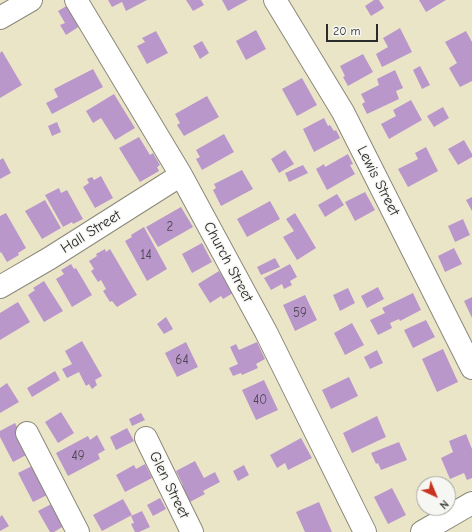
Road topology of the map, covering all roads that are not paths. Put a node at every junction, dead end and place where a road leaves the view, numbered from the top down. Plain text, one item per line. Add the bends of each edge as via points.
1 (31, 0) edge
2 (76, 0) edge
3 (275, 0) edge
4 (0, 18) edge
5 (181, 175) junction
6 (0, 287) edge
7 (472, 368) edge
8 (27, 433) dead end
9 (146, 438) dead end
10 (472, 504) edge
11 (78, 532) edge
12 (192, 532) edge
13 (365, 532) edge
14 (422, 532) edge

1 - 4 street
2 - 5 street, Church Street
3 - 7 street, Lewis Street via 343,112
5 - 6 street, Hall Street
5 - 13 street, Church Street via 266,332
8 - 11 street
9 - 12 street, Glen Street
10 - 14 street

